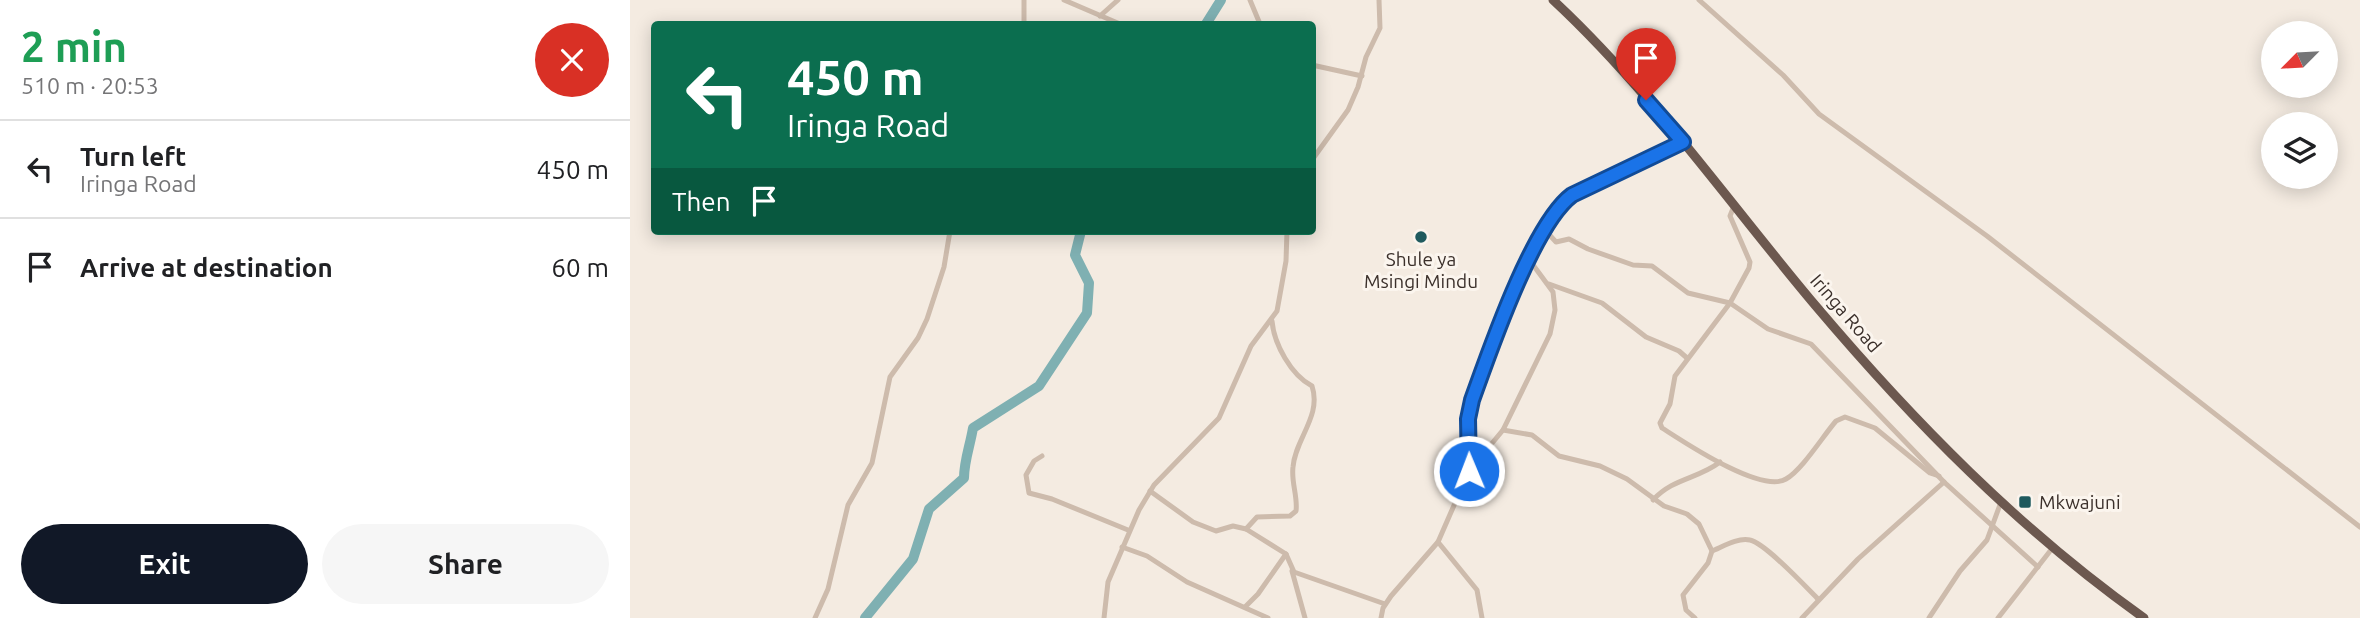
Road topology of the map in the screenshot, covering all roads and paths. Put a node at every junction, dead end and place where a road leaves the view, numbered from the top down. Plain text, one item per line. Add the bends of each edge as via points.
1 (1024, 0) edge
2 (1064, 0) edge
3 (1118, 0) edge
4 (1250, 0) edge
5 (1379, 0) edge
6 (1553, 0) edge
7 (1699, 0) edge
8 (1100, 16) junction
9 (1024, 21) edge
10 (1112, 21) edge
11 (1258, 21) edge
12 (1316, 66) edge
13 (1362, 76) junction
14 (1683, 142) junction
15 (1316, 154) edge
16 (1734, 206) junction
17 (1545, 230) junction
18 (949, 235) edge
19 (1287, 235) edge
20 (1528, 258) junction
21 (1549, 284) junction
22 (1730, 303) junction
23 (1272, 320) junction
24 (1687, 358) junction
25 (1503, 430) junction
26 (1042, 456) dead end
27 (1720, 462) junction
28 (1469, 471) junction
29 (1939, 476) junction
30 (1944, 482) junction
31 (1150, 491) junction
32 (1653, 499) junction
33 (2001, 502) junction
34 (1992, 524) junction
35 (2360, 527) edge
36 (1246, 529) junction
37 (1128, 530) junction
38 (1438, 542) junction
39 (2054, 546) junction
40 (1122, 547) junction
41 (1712, 551) junction
42 (1286, 554) junction
43 (2038, 567) junction
44 (1292, 571) junction
45 (1818, 599) junction
46 (1385, 604) junction
47 (1245, 607) junction
48 (2131, 613) edge
49 (815, 618) edge
50 (1104, 618) edge
51 (1268, 618) edge
52 (1305, 618) edge
53 (1381, 618) edge
54 (1482, 618) edge
55 (1695, 618) edge
56 (1802, 618) edge
57 (1929, 618) edge
58 (1998, 618) edge
59 (2144, 618) edge

1 - 9 street
2 - 8 street
3 - 8 street
4 - 11 street
5 - 13 street via 1380,28
6 - 14 highway, Iringa Road
7 - 35 street via 1819,114 1987,236
8 - 10 street
12 - 13 street
13 - 15 street via 1348,110
14 - 16 highway, Iringa Road
14 - 17 street via 1572,195 1557,208
16 - 22 street via 1730,216 1750,265
16 - 33 highway, Iringa Road via 1902,405
17 - 20 street
17 - 22 street via 1556,242 1569,239 1633,265 1653,266 1688,293
18 - 49 street via 927,319 890,377 872,463 848,505 828,589
19 - 23 street via 1278,311
20 - 21 street
20 - 28 street via 1469,409
21 - 24 street via 1602,303 1646,337
21 - 25 street via 1555,310 1550,334
22 - 24 street
22 - 29 street via 1768,329 1811,344
23 - 31 street via 1251,346 1219,418
23 - 36 street via 1275,342 1301,380 1312,386 1314,400 1293,466 1296,511 1290,516 1257,517
24 - 27 street via 1675,376 1661,426
25 - 28 street
25 - 32 street via 1532,435 1559,456 1612,472
26 - 37 street via 1026,475 1029,493
27 - 29 street via 1754,479 1786,480 1836,421 1845,417 1875,428
27 - 32 street via 1699,477 1673,482
28 - 38 street
29 - 30 street
30 - 34 street
30 - 45 street
31 - 36 street via 1193,522 1216,531 1231,526
31 - 37 street
32 - 41 street via 1692,518
33 - 34 street
33 - 39 highway, Iringa Road
34 - 43 street
34 - 57 street via 1981,550 1960,571
36 - 42 street
37 - 40 street
38 - 46 street
38 - 54 street via 1477,590
39 - 43 street
39 - 48 highway, Iringa Road
40 - 47 street
40 - 50 street via 1108,582
41 - 45 street via 1750,540
41 - 55 street via 1683,595 1686,610
42 - 44 street
42 - 47 street
43 - 58 street
44 - 46 street
44 - 52 street
45 - 56 street
46 - 53 street
47 - 51 street
48 - 59 highway, Iringa Road

